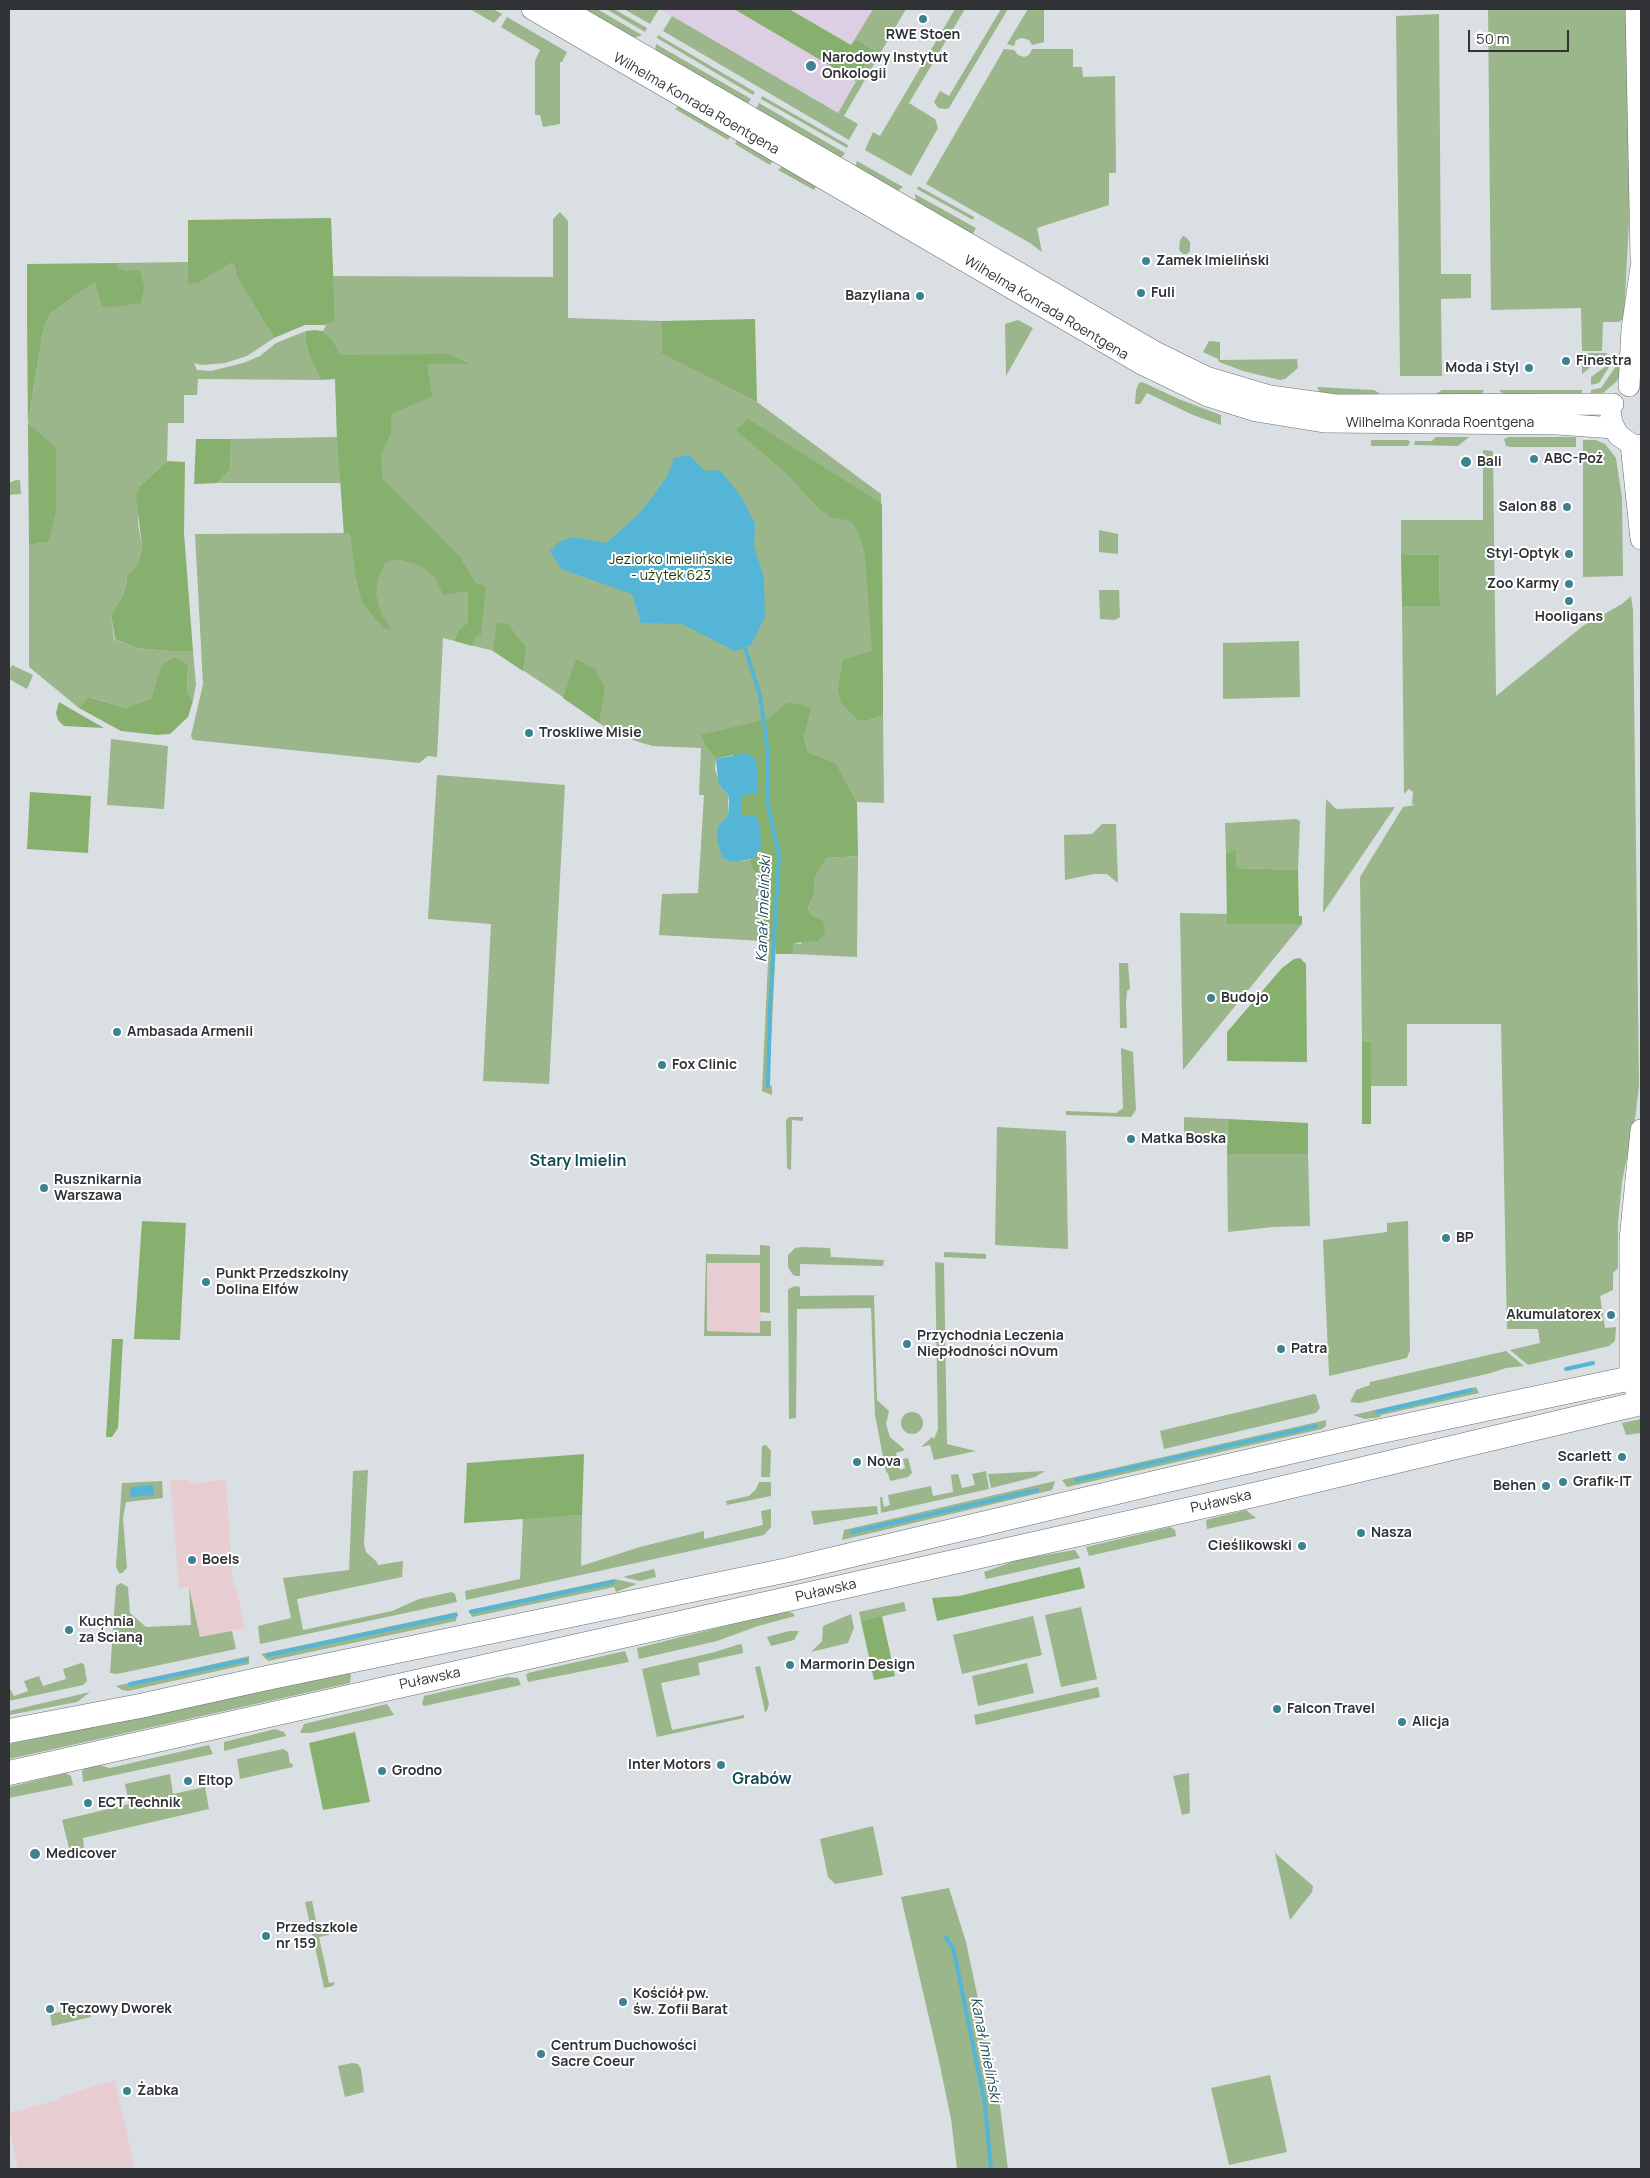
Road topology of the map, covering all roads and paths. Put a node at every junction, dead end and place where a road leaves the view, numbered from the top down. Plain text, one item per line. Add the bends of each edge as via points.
1 (532, 9) edge
2 (564, 9) edge
3 (1636, 9) edge
4 (1641, 258) edge
5 (1641, 267) edge
6 (1635, 385) edge
7 (1613, 404) junction
8 (1614, 428) junction
9 (1636, 445) edge
10 (1641, 539) edge
11 (1641, 1130) edge
12 (1636, 1377) edge
13 (1641, 1402) edge
14 (9, 1730) edge
15 (9, 1773) edge

1 - 8 street, Wilhelma Konrada Roentgena via 1140,363 1208,396 1256,412 1324,422 1557,424
2 - 7 street, Wilhelma Konrada Roentgena via 1157,353 1220,382 1276,398 1336,405
3 - 4 street
5 - 6 street via 1632,329
6 - 7 street via 1617,397
7 - 8 street via 1611,419
8 - 9 street via 1624,440
9 - 10 street
11 - 12 street via 1630,1240
12 - 13 street
12 - 14 main road, Puławska via 1381,1431 788,1570 140,1706
13 - 15 main road, Puławska via 1258,1494

